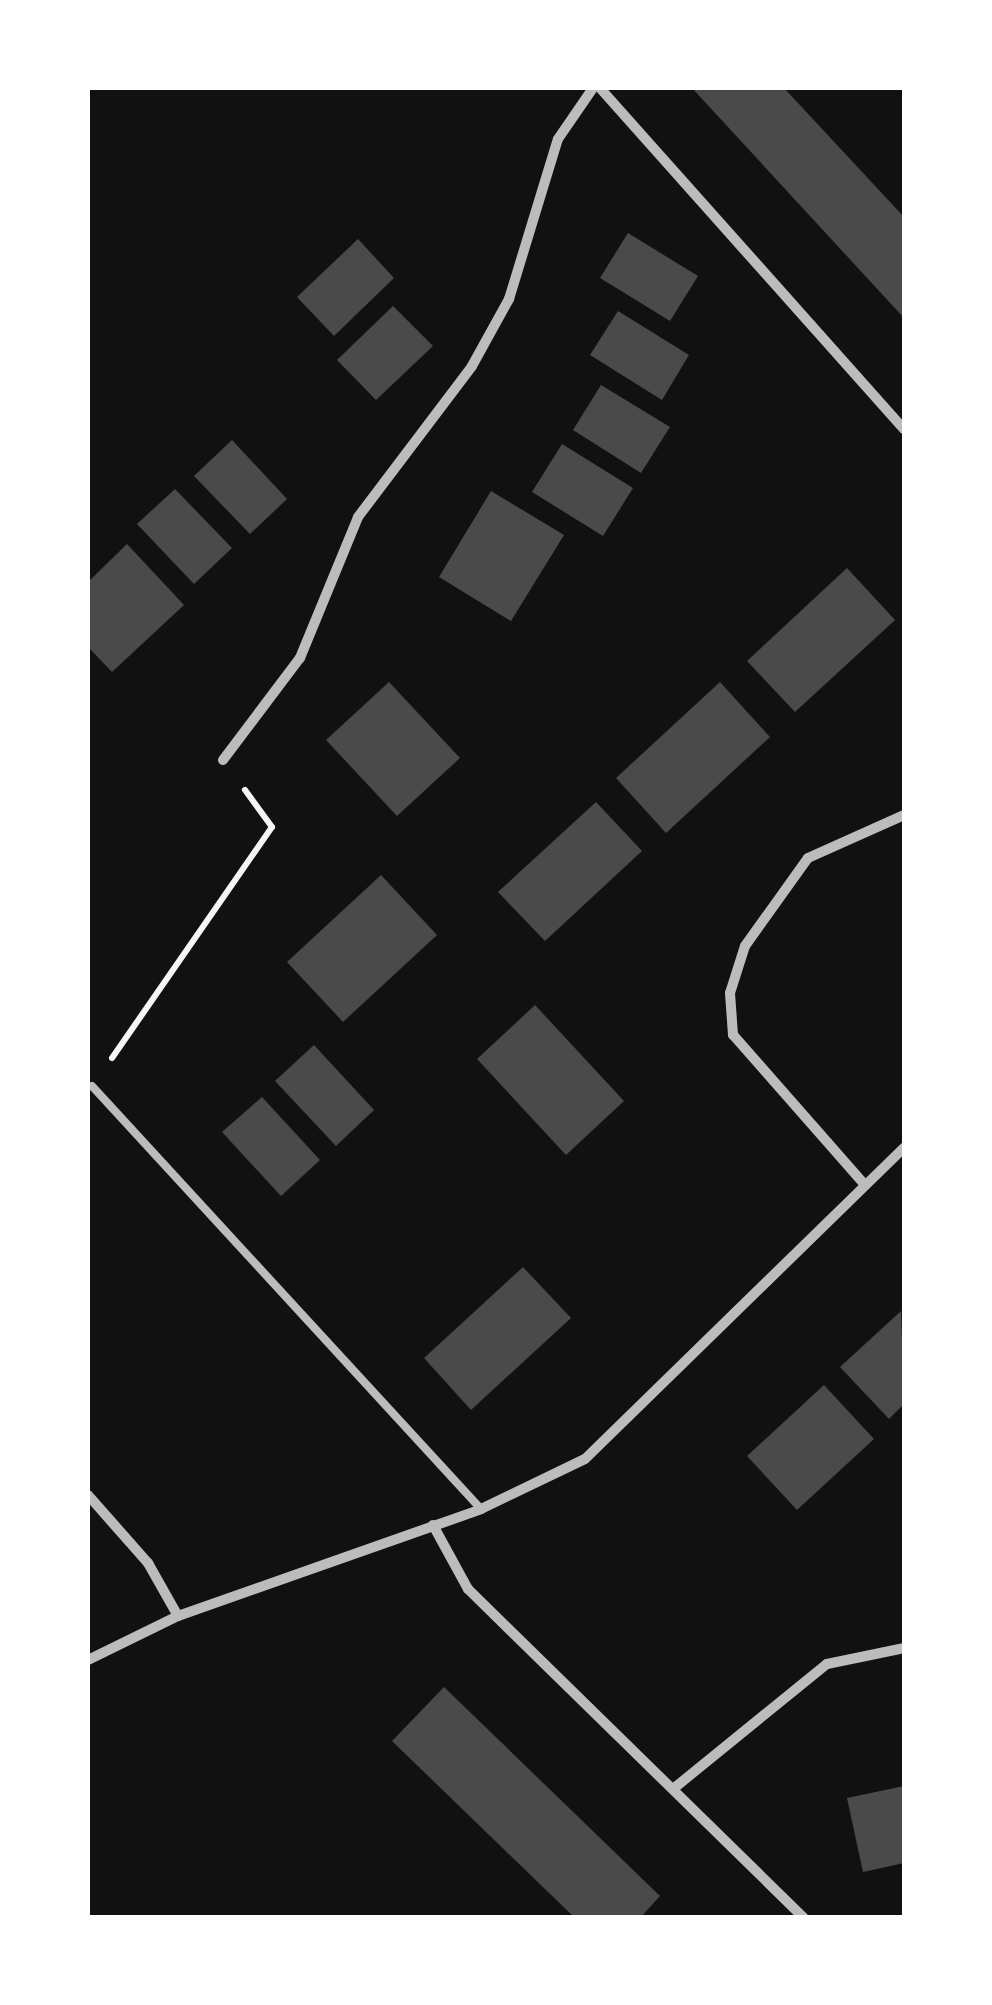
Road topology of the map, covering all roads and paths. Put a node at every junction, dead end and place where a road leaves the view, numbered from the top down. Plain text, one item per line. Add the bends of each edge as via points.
1 (596, 88) edge
2 (904, 428) edge
3 (224, 760) joint
4 (904, 814) edge
5 (92, 1086) joint
6 (904, 1148) edge
7 (865, 1185) junction
8 (88, 1495) edge
9 (481, 1509) junction
10 (432, 1525) junction
11 (178, 1616) junction
12 (904, 1648) edge
13 (88, 1660) edge
14 (673, 1789) junction
15 (804, 1918) edge

1 - 2 street
1 - 3 street via 558,139 508,298 472,366 358,517 300,658
3 - 5 path via 272,827
4 - 7 street via 808,858 745,946 730,992 733,1035
5 - 9 lane
6 - 7 street
7 - 9 street via 585,1459
8 - 11 street via 148,1563
9 - 10 street
10 - 11 street
10 - 14 street via 468,1589
11 - 13 street
12 - 14 street via 827,1664
14 - 15 street

